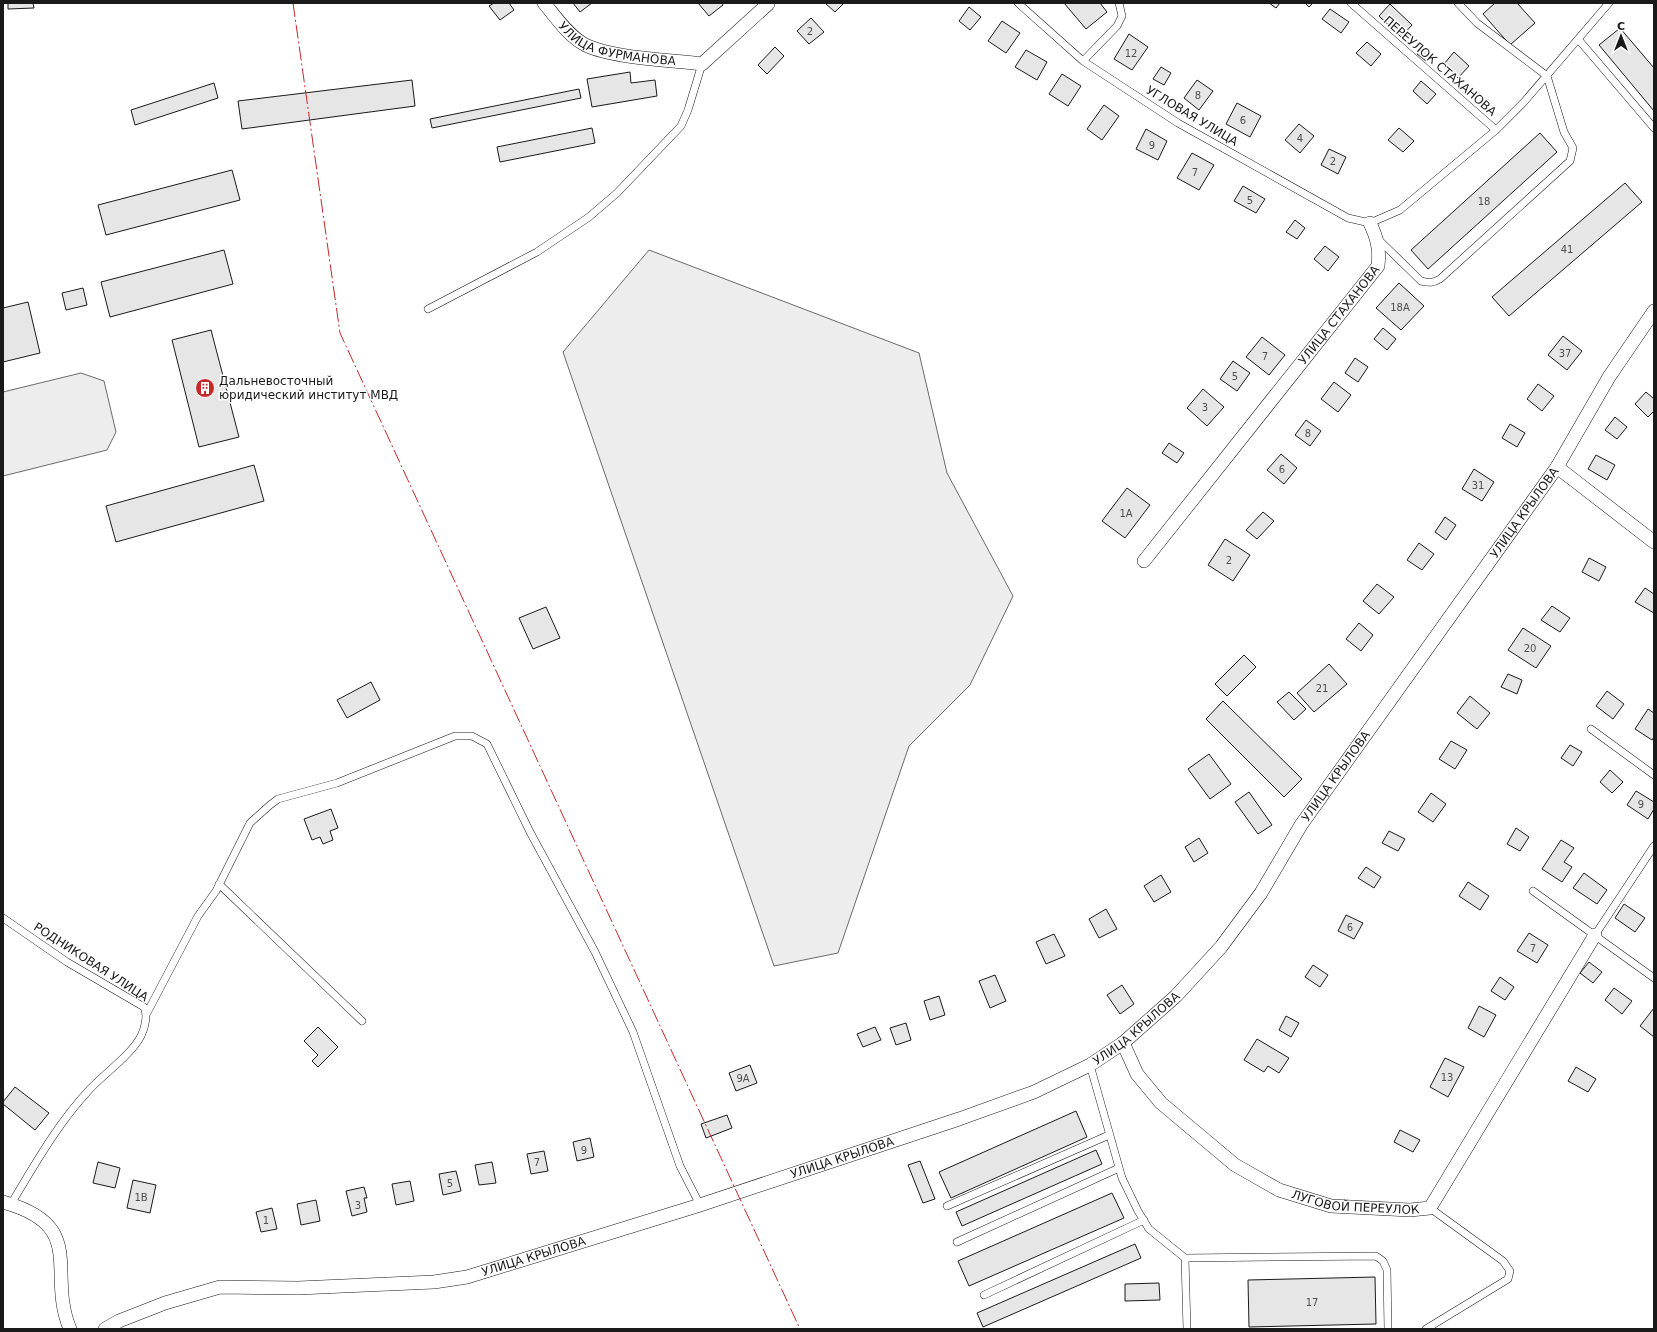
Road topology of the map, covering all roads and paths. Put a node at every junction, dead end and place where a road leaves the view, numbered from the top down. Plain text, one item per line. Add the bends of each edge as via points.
1 (544, 3) edge
2 (768, 3) edge
3 (1018, 3) edge
4 (1119, 3) edge
5 (1351, 3) edge
6 (1458, 3) edge
7 (1608, 3) edge
8 (1578, 39) junction
9 (1083, 61) junction
10 (702, 64) junction
11 (1547, 76) junction
12 (1654, 128) edge
13 (1496, 130) junction
14 (1370, 223) junction
15 (1377, 239) junction
16 (428, 309) dead end
17 (1654, 311) edge
18 (1557, 467) junction
19 (1654, 542) edge
20 (1144, 561) dead end
21 (1591, 729) dead end
22 (1654, 775) edge
23 (1654, 846) edge
24 (219, 884) junction
25 (1533, 891) dead end
26 (3, 918) edge
27 (1595, 935) junction
28 (1654, 978) edge
29 (147, 1013) junction
30 (362, 1021) dead end
31 (1123, 1043) junction
32 (1090, 1065) junction
33 (1109, 1135) junction
34 (1119, 1168) junction
35 (7, 1203) edge
36 (700, 1205) junction
37 (946, 1206) dead end
38 (1430, 1208) junction
39 (1144, 1220) junction
40 (957, 1242) dead end
41 (1185, 1258) junction
42 (984, 1295) dead end
43 (70, 1329) edge
44 (105, 1329) edge
45 (1187, 1329) edge
46 (1388, 1329) edge
47 (1426, 1329) edge

1 - 10 street, УЛИЦА ФУРМАНОВА via 582,43 607,52
2 - 10 street
3 - 9 lane, УГЛОВАЯ УЛИЦА
4 - 9 lane via 1122,16 1117,26
5 - 13 lane, ПЕРЕУЛОК СТАХАНОВА
6 - 11 lane via 1477,22
7 - 8 lane
8 - 11 lane
8 - 12 lane
9 - 14 lane, УГЛОВАЯ УЛИЦА via 1178,123 1348,218
10 - 16 lane via 681,126 617,193 589,217 538,252
11 - 13 lane
11 - 15 lane via 1564,132 1573,148 1570,161 1434,282 1421,281
13 - 14 lane via 1400,210
14 - 15 street, УЛИЦА СТАХАНОВА
15 - 20 street, УЛИЦА СТАХАНОВА via 1380,252 1378,266
17 - 18 street, УЛИЦА КРЫЛОВА via 1609,377
18 - 19 street
18 - 31 street, УЛИЦА КРЫЛОВА via 1301,826 1260,893 1221,947 1176,996
21 - 22 lane
23 - 27 lane, ЛУГОВОЙ ПЕРЕУЛОК
24 - 29 lane via 198,916
24 - 30 lane
24 - 36 lane via 250,823 278,799 337,783 455,736 472,736 487,744 627,1018 680,1166
25 - 27 lane
26 - 29 lane, РОДНИКОВАЯ УЛИЦА via 67,962 144,1007
27 - 28 lane
27 - 38 street, ЛУГОВОЙ ПЕРЕУЛОК
29 - 35 lane, РОДНИКОВАЯ УЛИЦА via 141,1036 130,1051 90,1088 57,1128
31 - 32 street, УЛИЦА КРЫЛОВА
31 - 38 street, ЛУГОВОЙ ПЕРЕУЛОК via 1137,1074 1161,1103 1235,1165 1279,1190 1331,1206 1410,1210
32 - 33 lane
32 - 36 street, УЛИЦА КРЫЛОВА via 1019,1098
33 - 34 lane
33 - 37 lane
34 - 39 lane
34 - 40 lane
35 - 43 street via 29,1210 44,1222 59,1243 62,1302
36 - 44 street, УЛИЦА КРЫЛОВА via 467,1277 434,1282 298,1288 220,1287 165,1304
38 - 47 lane via 1503,1261 1510,1271 1508,1279
39 - 41 lane via 1149,1228
39 - 42 lane
41 - 45 lane
41 - 46 lane via 1376,1256 1383,1261 1387,1270

